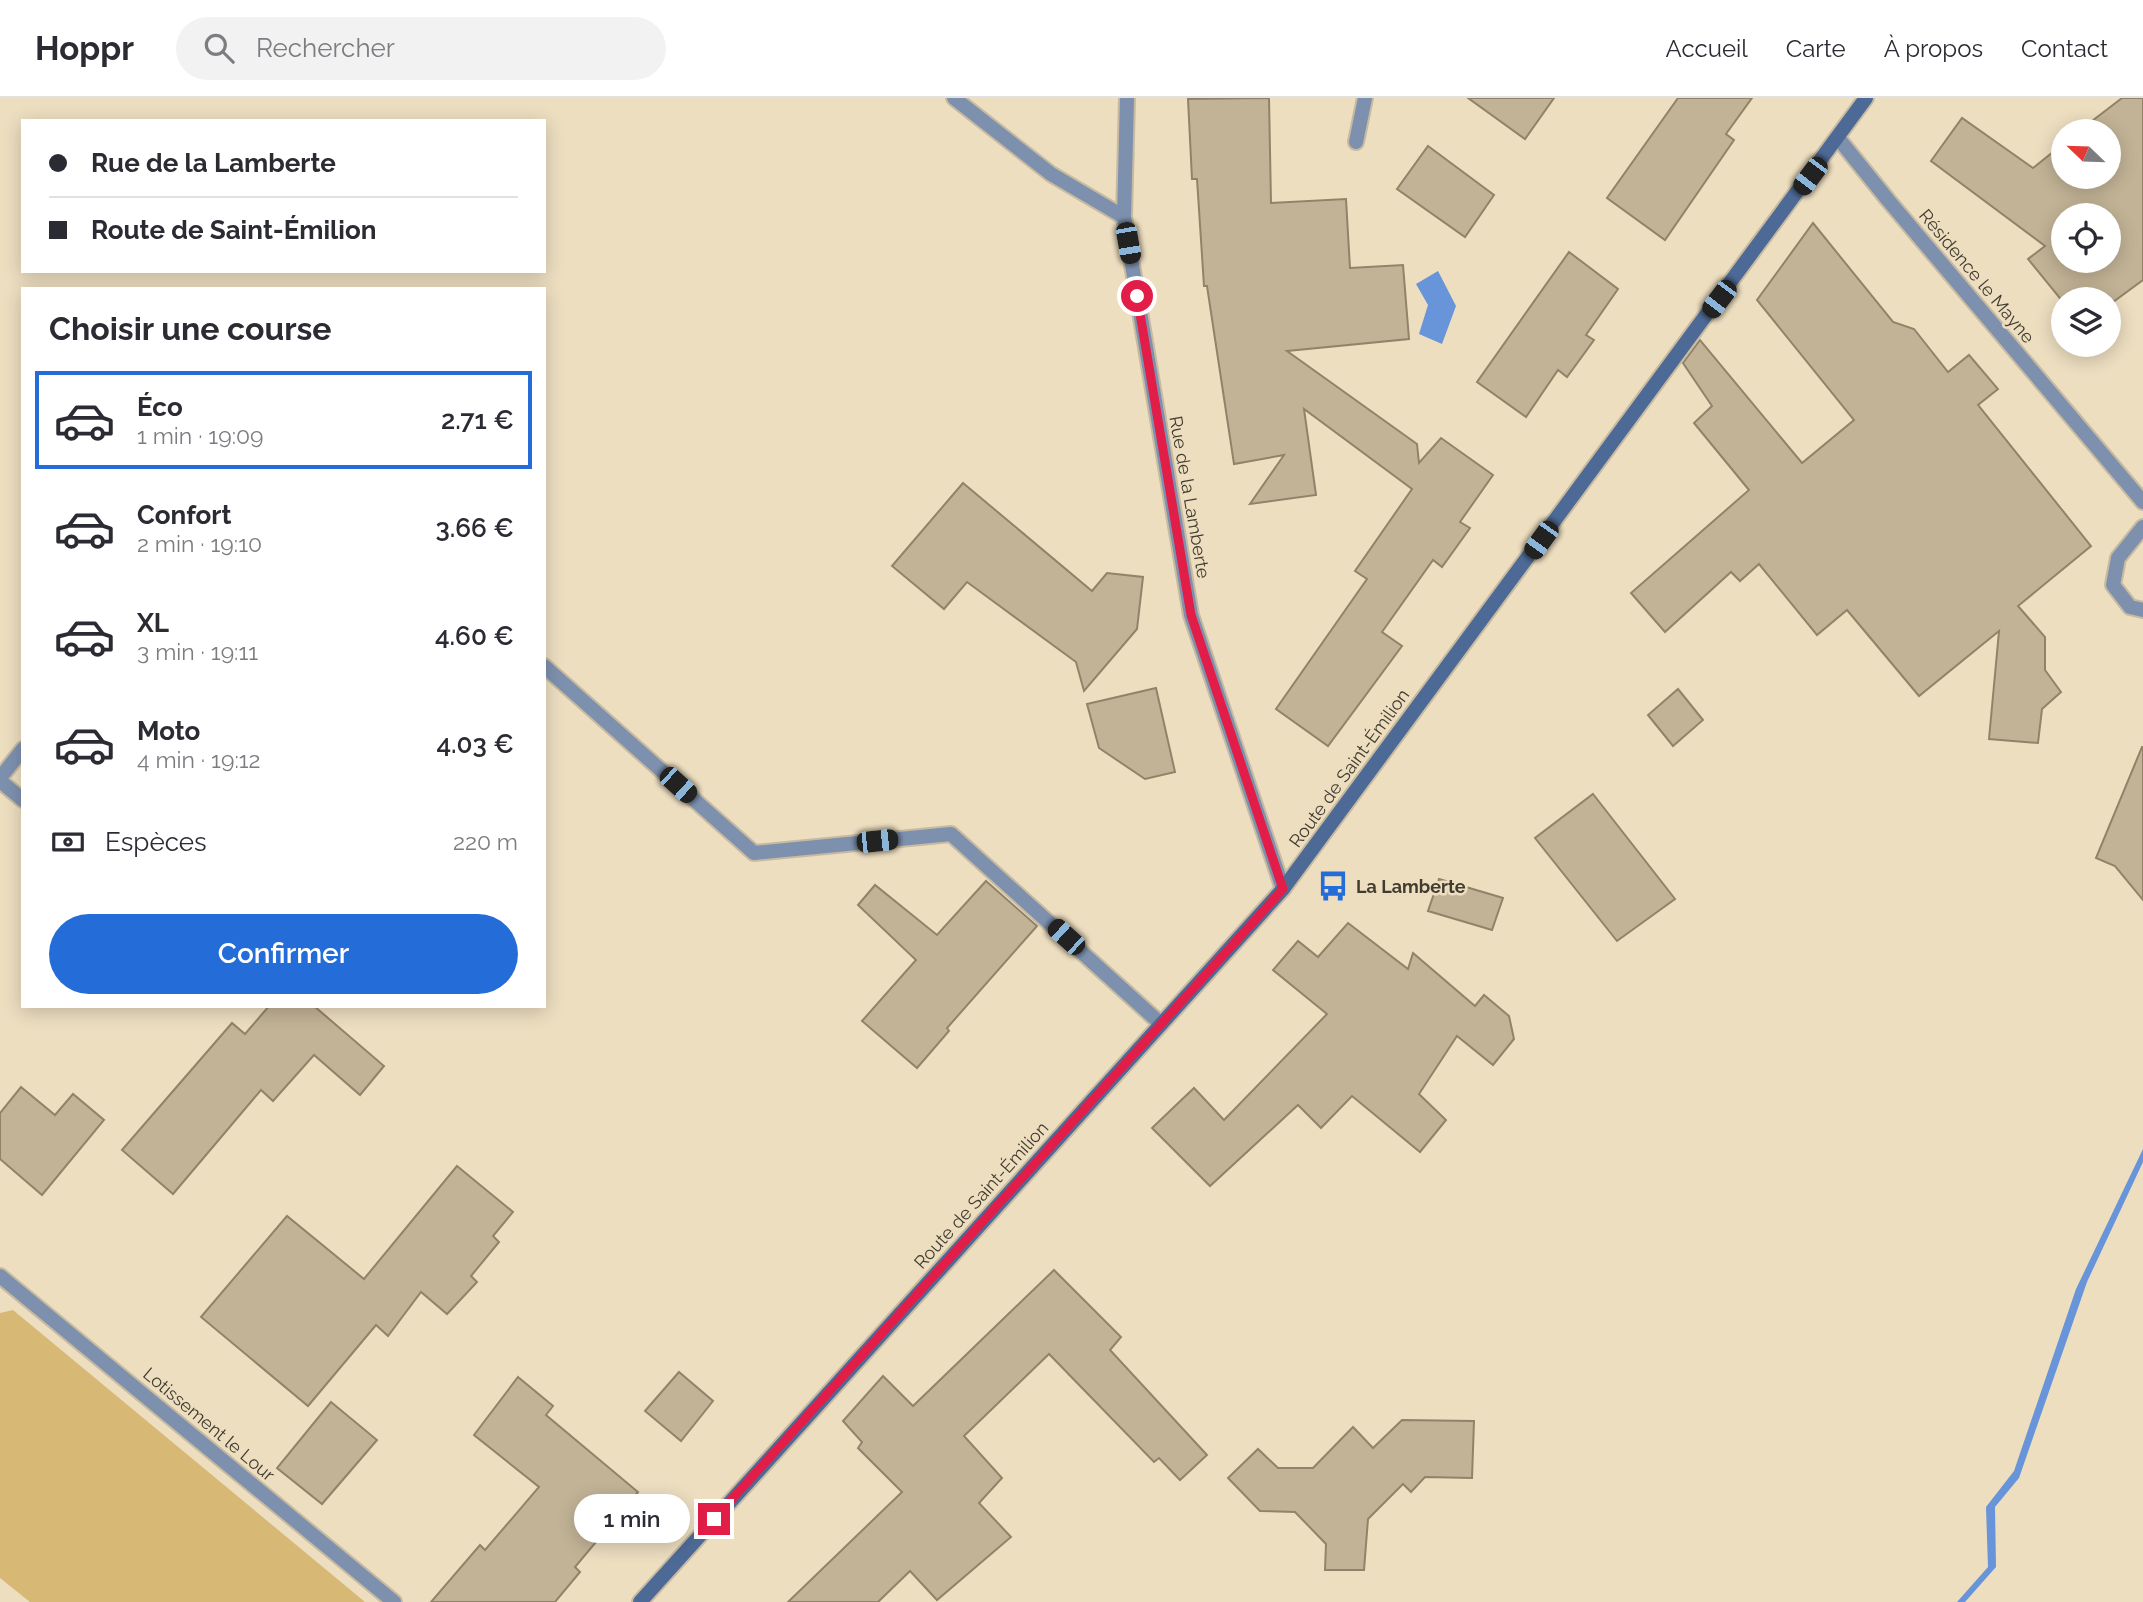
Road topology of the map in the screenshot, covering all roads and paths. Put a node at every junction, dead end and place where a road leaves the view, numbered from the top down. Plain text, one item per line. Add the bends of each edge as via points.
1 (954, 98) edge
2 (1127, 98) edge
3 (1365, 98) edge
4 (1866, 98) edge
5 (1838, 138) junction
6 (1356, 142) dead end
7 (1124, 216) junction
8 (2143, 502) edge
9 (2143, 527) edge
10 (2143, 610) edge
11 (546, 668) edge
12 (21, 752) edge
13 (0, 779) edge
14 (21, 798) edge
15 (1283, 889) junction
16 (1161, 1024) junction
17 (0, 1276) edge
18 (394, 1602) edge
19 (640, 1602) edge

1 - 7 street via 1051,174
2 - 7 street, Rue de la Lamberte
3 - 6 street
4 - 5 street, Route de Saint-Émilion
5 - 8 street, Résidence le Mayne
5 - 15 street, Route de Saint-Émilion
7 - 15 street, Rue de la Lamberte via 1191,615
9 - 10 street via 2118,558 2113,585 2130,607
11 - 16 street via 754,853 951,834
12 - 13 street
13 - 14 street
15 - 16 street, Route de Saint-Émilion
16 - 19 street, Route de Saint-Émilion
17 - 18 street, Lotissement le Lour

